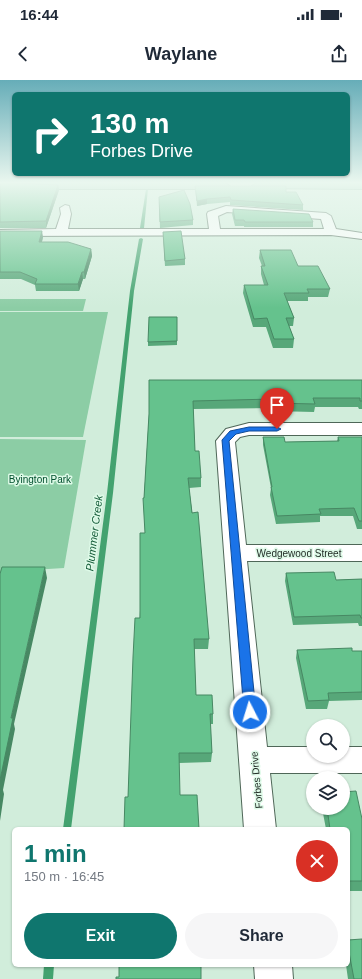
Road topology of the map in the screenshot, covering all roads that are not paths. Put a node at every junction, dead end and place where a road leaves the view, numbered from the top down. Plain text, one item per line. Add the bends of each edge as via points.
1 (63, 224) edge
2 (214, 224) edge
3 (328, 224) edge
4 (215, 232) junction
5 (331, 232) junction
6 (0, 233) edge
7 (61, 233) junction
8 (362, 236) edge
9 (362, 429) edge
10 (236, 553) junction
11 (362, 554) edge
12 (254, 760) junction
13 (362, 760) edge
14 (260, 827) edge
15 (273, 967) edge
16 (274, 979) edge

1 - 7 street
2 - 4 street
3 - 5 street
4 - 5 street
4 - 7 street
5 - 8 street
6 - 7 street
9 - 10 street, Forbes Drive via 249,429 233,433 225,440
10 - 11 street, Wedgewood Street
10 - 12 street, Forbes Drive
12 - 13 street
12 - 14 street, Forbes Drive
15 - 16 street

